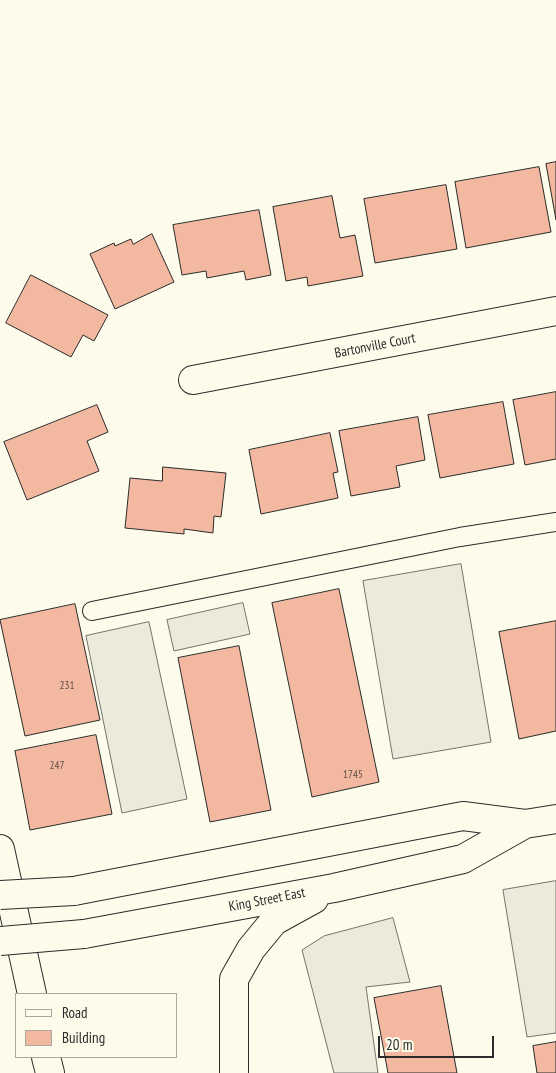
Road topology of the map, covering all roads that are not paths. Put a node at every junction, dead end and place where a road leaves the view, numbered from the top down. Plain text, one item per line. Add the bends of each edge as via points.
1 (556, 311) edge
2 (193, 380) dead end
3 (556, 522) edge
4 (92, 611) dead end
5 (556, 819) edge
6 (525, 824) junction
7 (0, 849) edge
8 (334, 888) junction
9 (0, 895) edge
10 (0, 941) edge
11 (32, 993) edge
12 (46, 1058) edge
13 (50, 1073) edge
14 (234, 1073) edge

1 - 2 main road, Bartonville Court
3 - 4 lane via 460,537
5 - 6 main road, King Street East
6 - 8 main road, King Street East via 464,859
6 - 9 main road, King Street East, bridge via 463,816 74,891
7 - 11 main road
8 - 10 main road, King Street East, bridge via 84,934
8 - 14 main road via 274,921 242,964 234,980
12 - 13 main road

